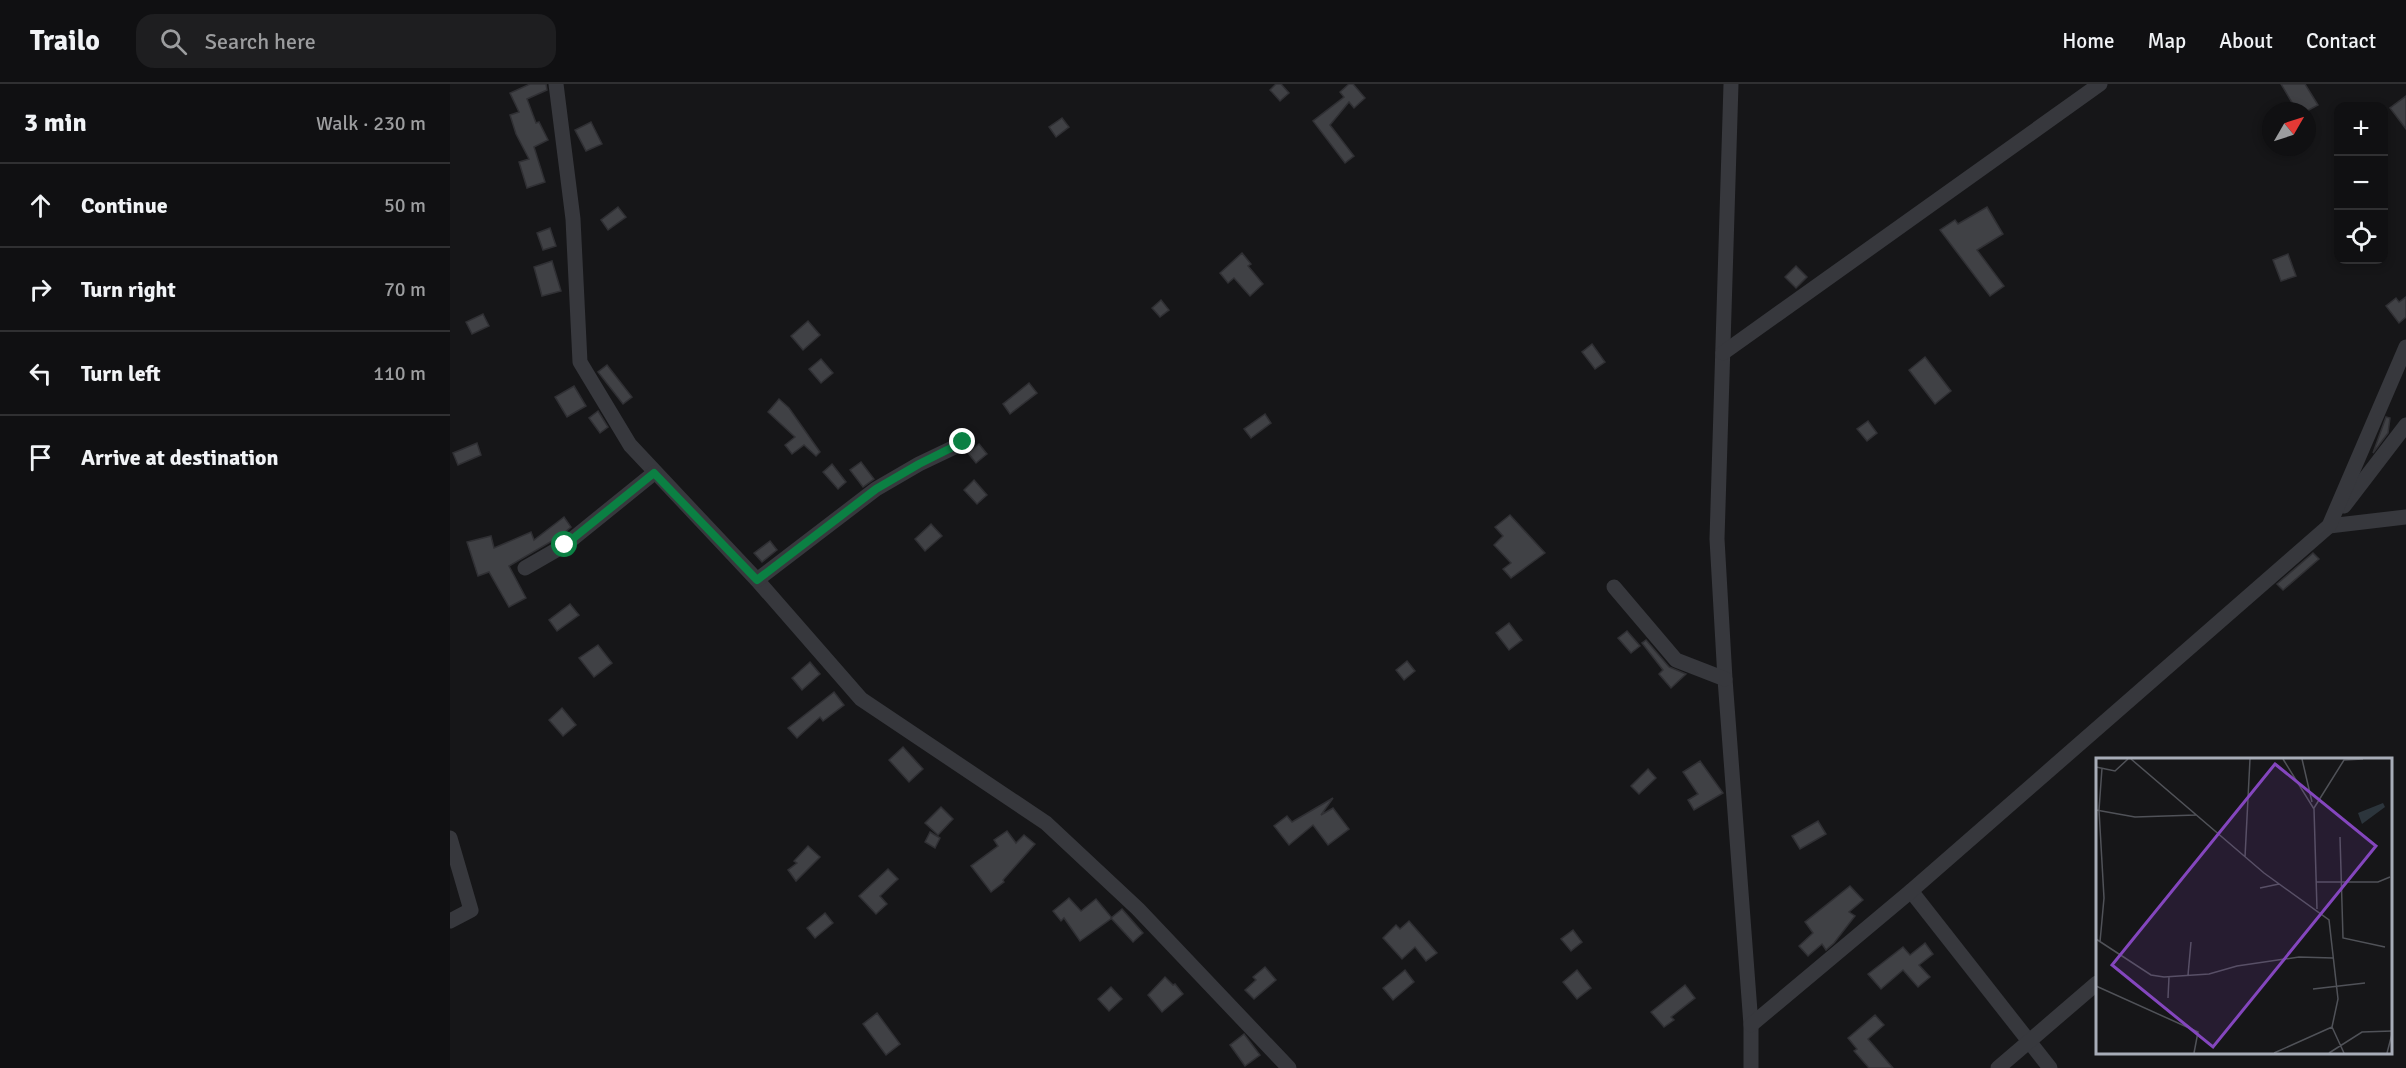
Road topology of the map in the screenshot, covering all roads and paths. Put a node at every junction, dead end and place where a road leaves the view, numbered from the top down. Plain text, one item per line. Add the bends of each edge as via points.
1 (556, 84) edge
2 (1731, 84) edge
3 (2100, 84) edge
4 (2406, 347) edge
5 (1723, 353) junction
6 (2406, 425) edge
7 (963, 442) dead end
8 (654, 473) junction
9 (2406, 517) edge
10 (2329, 526) junction
11 (525, 568) dead end
12 (757, 580) junction
13 (1614, 587) dead end
14 (1725, 679) junction
15 (450, 838) edge
16 (1911, 891) junction
17 (450, 921) edge
18 (2096, 984) edge
19 (1751, 1025) junction
20 (2028, 1042) junction
21 (1289, 1068) edge
22 (1751, 1068) edge
23 (1998, 1068) edge
24 (2050, 1068) edge

1 - 8 street via 573,219 580,362 630,445
2 - 5 street
3 - 5 street
4 - 10 street
5 - 14 street via 1718,539
6 - 10 street
7 - 12 street via 876,489
8 - 11 street via 565,545
8 - 12 street
9 - 10 street
10 - 16 street
12 - 21 street via 861,699 1046,823 1138,909
13 - 14 street via 1676,660
14 - 19 street
15 - 17 street via 471,910
16 - 19 street
16 - 20 street
18 - 20 street
19 - 22 street
20 - 23 street
20 - 24 street

